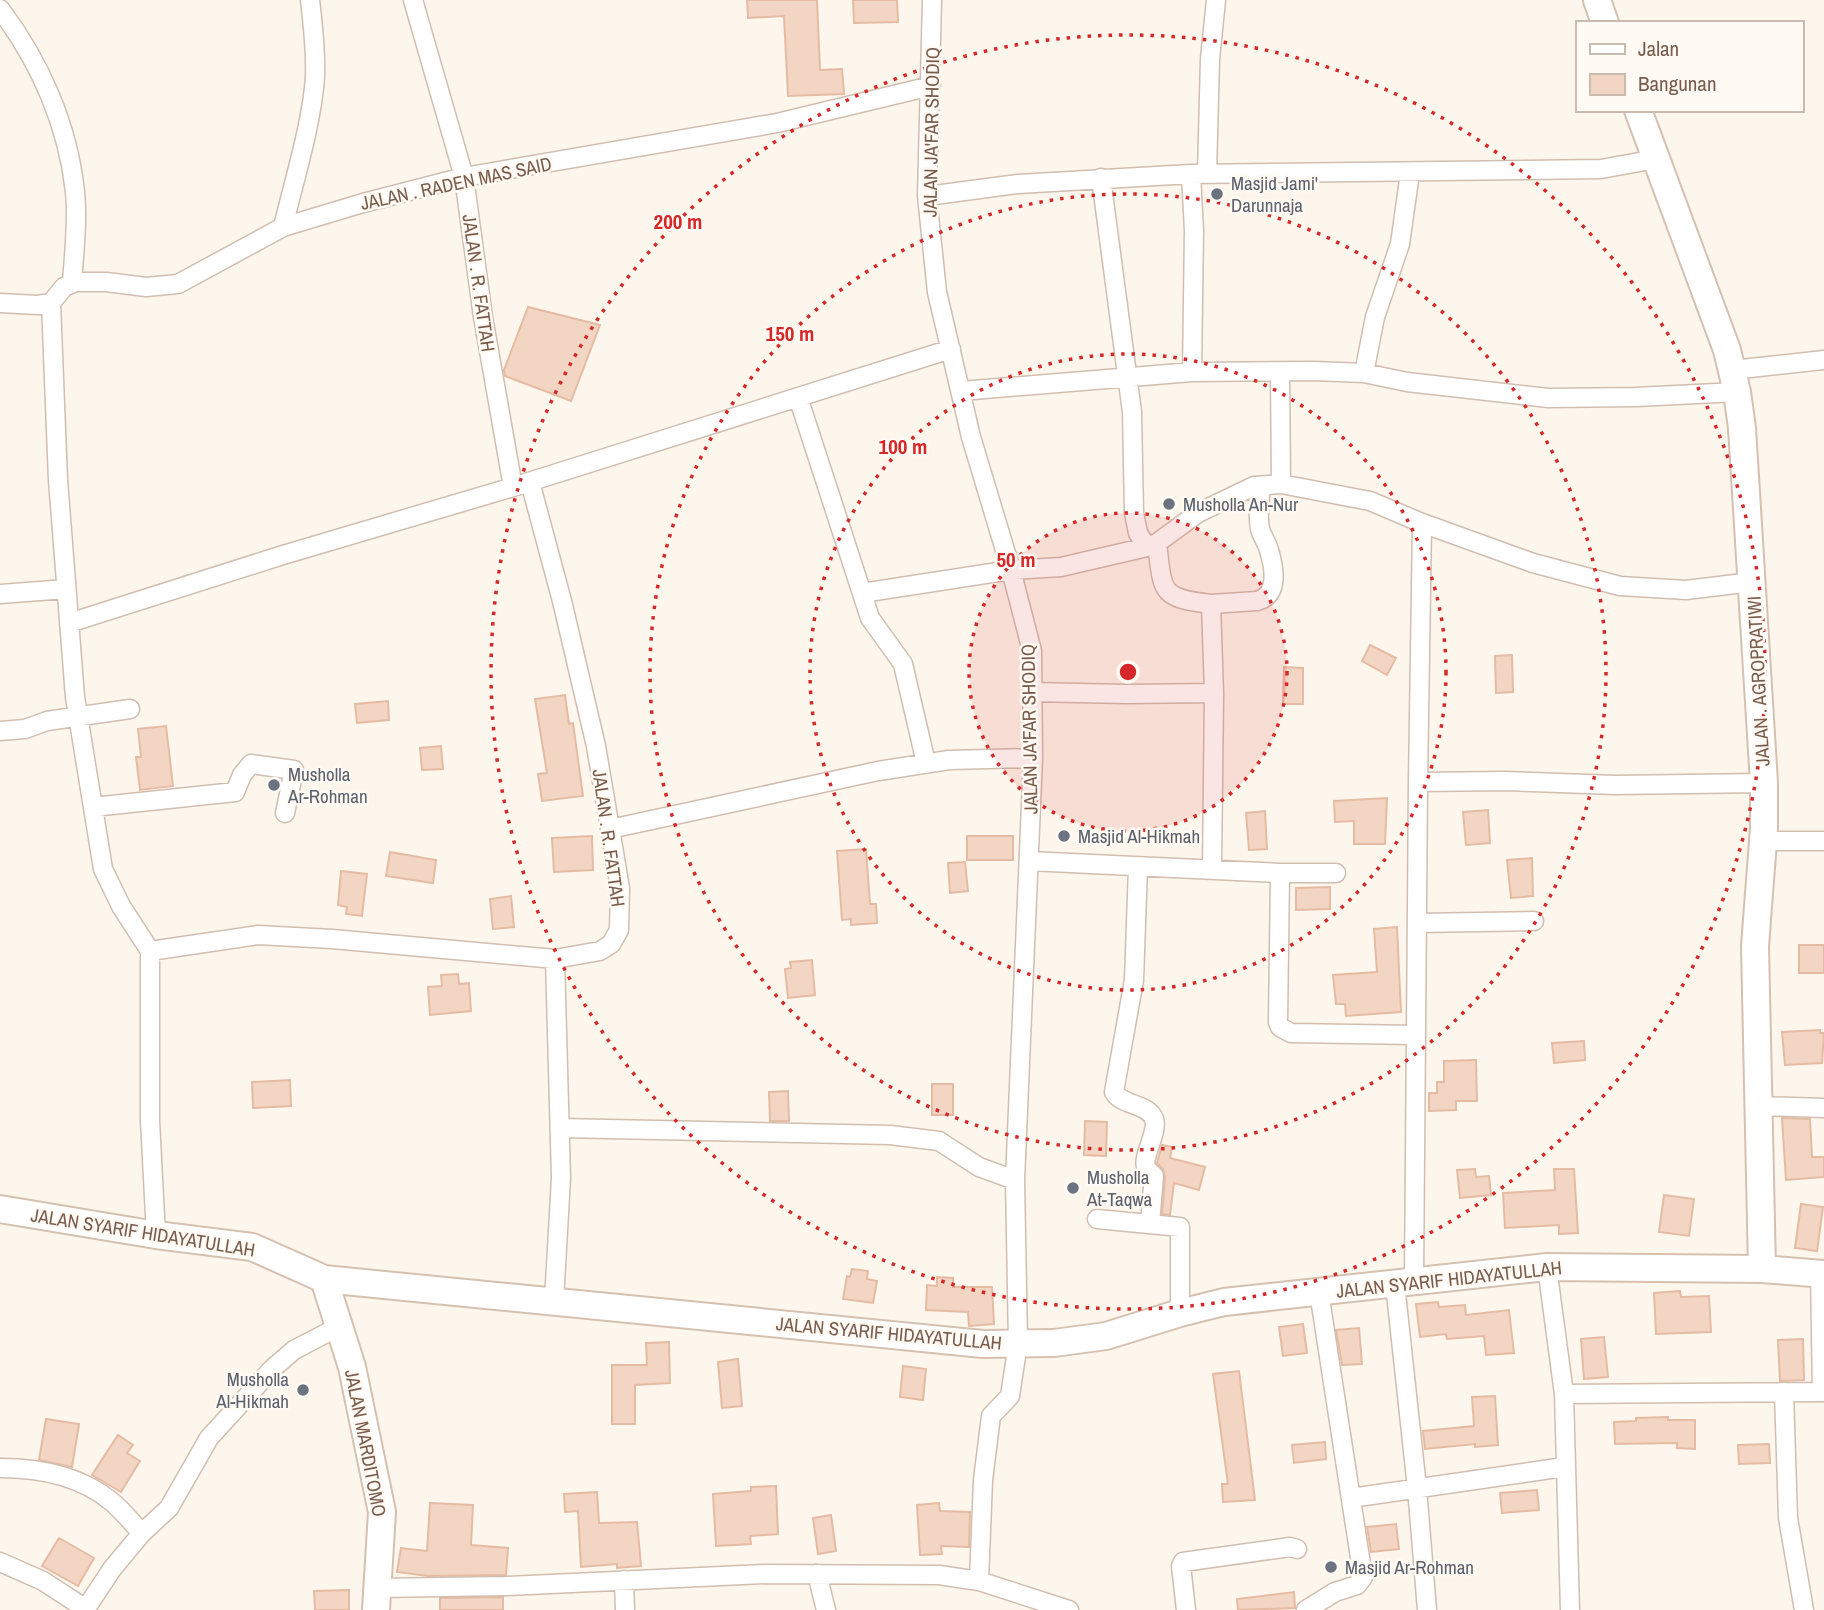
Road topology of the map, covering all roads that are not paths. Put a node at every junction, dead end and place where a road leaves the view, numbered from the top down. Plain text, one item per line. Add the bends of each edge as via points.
1 (310, 0) edge
2 (413, 0) edge
3 (932, 0) edge
4 (1216, 0) edge
5 (1597, 0) edge
6 (0, 9) edge
7 (1604, 21) edge
8 (931, 86) junction
9 (1639, 112) edge
10 (1656, 159) junction
11 (1199, 173) junction
12 (1410, 173) junction
13 (464, 177) junction
14 (1101, 178) junction
15 (927, 196) junction
16 (283, 227) junction
17 (72, 284) junction
18 (0, 303) edge
19 (51, 303) junction
20 (950, 349) junction
21 (1824, 360) edge
22 (1192, 372) junction
23 (1280, 372) junction
24 (1364, 373) junction
25 (1126, 376) junction
26 (1734, 381) junction
27 (961, 391) junction
28 (797, 397) junction
29 (521, 484) junction
30 (1281, 484) junction
31 (1261, 486) junction
32 (1422, 523) junction
33 (1152, 545) junction
34 (1011, 570) junction
35 (1752, 582) junction
36 (66, 589) junction
37 (862, 593) junction
38 (0, 594) edge
39 (1211, 604) junction
40 (69, 623) junction
41 (1031, 692) junction
42 (1214, 693) junction
43 (130, 709) dead end
44 (78, 717) junction
45 (0, 731) edge
46 (1034, 758) junction
47 (926, 763) junction
48 (1418, 782) junction
49 (1764, 783) junction
50 (93, 807) junction
51 (285, 813) dead end
52 (610, 829) junction
53 (1763, 841) junction
54 (1824, 841) edge
55 (1029, 861) junction
56 (1138, 867) junction
57 (1212, 869) junction
58 (1280, 873) junction
59 (1336, 873) dead end
60 (1534, 921) dead end
61 (1418, 923) junction
62 (150, 951) junction
63 (555, 959) junction
64 (1415, 1035) junction
65 (1758, 1106) junction
66 (1824, 1108) edge
67 (560, 1128) junction
68 (1015, 1180) junction
69 (0, 1209) edge
70 (1097, 1219) dead end
71 (1150, 1223) junction
72 (156, 1235) junction
73 (1547, 1267) junction
74 (1762, 1269) junction
75 (1822, 1273) edge
76 (324, 1279) junction
77 (1405, 1282) junction
78 (1320, 1292) junction
79 (554, 1301) junction
80 (1180, 1313) junction
81 (340, 1326) junction
82 (1018, 1343) junction
83 (1784, 1392) junction
84 (1823, 1392) edge
85 (1564, 1394) junction
86 (1564, 1467) junction
87 (0, 1468) edge
88 (1418, 1488) junction
89 (1351, 1498) junction
90 (142, 1533) junction
91 (1297, 1549) dead end
92 (0, 1562) edge
93 (817, 1574) junction
94 (624, 1580) junction
95 (979, 1581) junction
96 (377, 1599) edge
97 (85, 1609) edge
98 (625, 1610) edge
99 (826, 1610) edge
100 (1069, 1610) edge
101 (1186, 1610) edge
102 (1306, 1610) edge
103 (1427, 1610) edge
104 (1570, 1610) edge
105 (1804, 1610) edge

1 - 16 street via 315,77
2 - 13 street, JALAN . R. FATTAH
3 - 8 street, JALAN JA'FAR SHODIQ
4 - 11 street
5 - 7 street
6 - 17 street via 37,65 63,131 75,191
8 - 13 street, JALAN . RADEN MAS SAID via 777,123
8 - 15 street, JALAN JA'FAR SHODIQ
9 - 10 street, JALAN . AGROPRATIWI
10 - 12 street via 1601,169
10 - 26 street, JALAN . AGROPRATIWI via 1727,350
11 - 12 street
11 - 14 street
11 - 22 street via 1194,203
12 - 24 street via 1400,244 1375,317
13 - 16 street, JALAN . RADEN MAS SAID
13 - 29 street, JALAN . R. FATTAH via 483,317
14 - 15 street
14 - 25 street
15 - 20 street, JALAN JA'FAR SHODIQ via 937,292
16 - 17 street, JALAN . RADEN MAS SAID via 178,284
17 - 19 street
18 - 19 street
19 - 36 street
20 - 27 street, JALAN JA'FAR SHODIQ
20 - 28 street
21 - 26 street
22 - 23 street
22 - 25 street
23 - 24 street
23 - 30 street
24 - 26 street via 1548,398 1636,397
25 - 27 street
25 - 33 street via 1132,412 1134,513 1138,533
26 - 35 street, JALAN . AGROPRATIWI via 1742,428
27 - 34 street, JALAN JA'FAR SHODIQ
28 - 29 street
28 - 37 street
29 - 40 street
29 - 52 street, JALAN . R. FATTAH via 562,601
30 - 31 street
30 - 32 street via 1370,501
31 - 33 street via 1198,513
31 - 39 street via 1261,531 1269,548 1274,582 1270,594 1257,601
32 - 35 street via 1533,563 1620,586 1686,590
32 - 48 street
33 - 34 street via 1061,567
33 - 39 street via 1170,594
34 - 37 street
34 - 41 street, JALAN JA'FAR SHODIQ via 1032,651
35 - 49 street, JALAN . AGROPRATIWI
36 - 38 street
36 - 40 street
37 - 47 street via 870,618 903,664
39 - 42 street
40 - 44 street
41 - 42 street
41 - 46 street, JALAN JA'FAR SHODIQ
42 - 57 street
43 - 44 street
44 - 45 street
44 - 50 street
46 - 47 street
46 - 55 street, JALAN JA'FAR SHODIQ
47 - 52 street
48 - 49 street
48 - 61 street
49 - 53 street, JALAN . AGROPRATIWI
50 - 51 street via 235,792 251,764 294,770
50 - 62 street via 103,869
52 - 63 street, JALAN . R. FATTAH via 620,888 619,930 600,951
53 - 54 street
53 - 65 street, JALAN . AGROPRATIWI via 1755,946
55 - 56 street
55 - 68 street, JALAN JA'FAR SHODIQ
56 - 57 street
56 - 71 street via 1134,980 1114,1092 1154,1118 1146,1163 1154,1176
57 - 58 street
58 - 59 street
58 - 64 street via 1280,1027 1291,1033
60 - 61 street
61 - 64 street
62 - 63 street, JALAN . R. FATTAH via 258,935
62 - 72 street via 150,1121
63 - 67 street
64 - 77 street
65 - 66 street
65 - 74 street, JALAN . AGROPRATIWI
67 - 68 street via 890,1135 939,1141 979,1167
67 - 79 street
68 - 82 street, JALAN JA'FAR SHODIQ
69 - 72 street, JALAN SYARIF HIDAYATULLAH
70 - 71 street
71 - 80 street via 1181,1230
72 - 76 street, JALAN SYARIF HIDAYATULLAH via 253,1247
73 - 74 street, JALAN SYARIF HIDAYATULLAH
73 - 77 street, JALAN SYARIF HIDAYATULLAH
73 - 85 street
74 - 75 street, JALAN SYARIF HIDAYATULLAH
75 - 84 street
76 - 79 street, JALAN SYARIF HIDAYATULLAH
76 - 81 street, JALAN MARDITOMO
77 - 78 street, JALAN SYARIF HIDAYATULLAH
77 - 88 street
78 - 80 street, JALAN SYARIF HIDAYATULLAH via 1224,1302
78 - 89 street
79 - 82 street, JALAN SYARIF HIDAYATULLAH via 983,1344
80 - 82 street, JALAN SYARIF HIDAYATULLAH via 1106,1336
81 - 90 street via 295,1350 272,1369 209,1438 169,1508
81 - 96 street, JALAN MARDITOMO via 382,1512
82 - 95 street, JALAN JA'FAR SHODIQ via 1010,1396 991,1416
83 - 84 street
83 - 85 street
83 - 105 street via 1788,1518
85 - 86 street
86 - 88 street
86 - 104 street
87 - 90 street via 83,1482 112,1502
88 - 89 street
88 - 103 street
89 - 102 street via 1363,1577 1357,1585
90 - 97 street
91 - 101 street via 1183,1562
92 - 97 street via 43,1581
93 - 94 street
93 - 95 street via 939,1575
93 - 99 street
94 - 96 street
94 - 98 street
95 - 100 street

